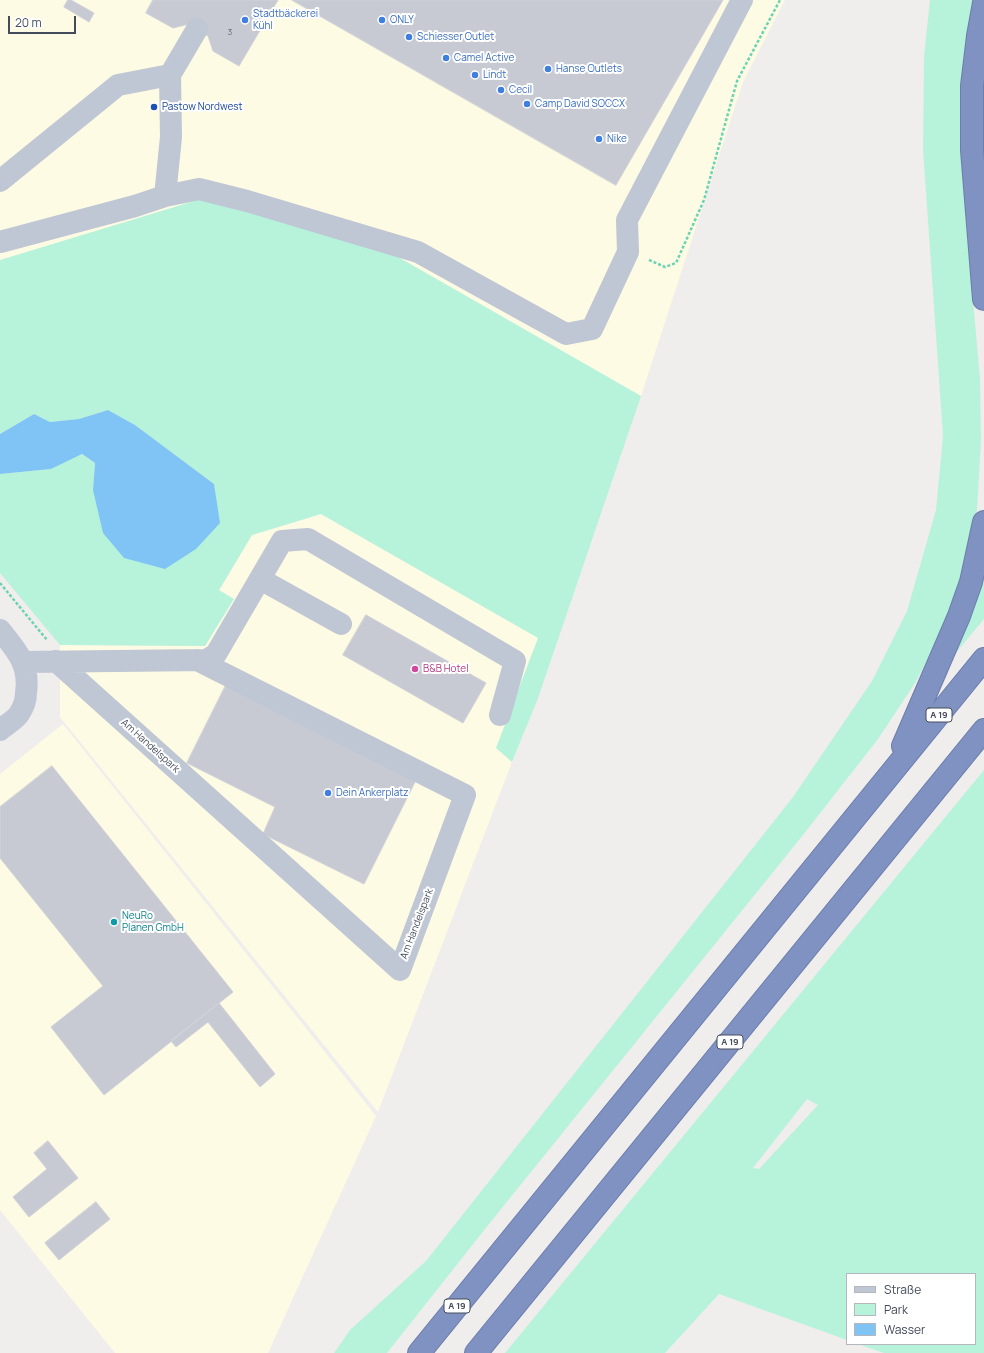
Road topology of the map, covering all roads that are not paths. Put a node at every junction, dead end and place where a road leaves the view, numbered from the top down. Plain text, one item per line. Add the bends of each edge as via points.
1 (742, 0) edge
2 (984, 3) edge
3 (197, 30) dead end
4 (170, 75) junction
5 (0, 181) edge
6 (164, 196) junction
7 (0, 242) edge
8 (984, 299) edge
9 (984, 522) edge
10 (260, 579) junction
11 (341, 624) dead end
12 (0, 630) edge
13 (54, 653) junction
14 (984, 659) edge
15 (197, 660) junction
16 (23, 662) junction
17 (500, 715) dead end
18 (0, 730) edge
19 (984, 730) edge
20 (893, 770) junction
21 (419, 1353) edge
22 (476, 1353) edge

1 - 6 street via 627,220 628,252 592,329 566,334 418,252 200,189
2 - 8 highway via 972,86 972,150
3 - 4 street
4 - 5 street via 118,84
4 - 6 street via 171,137
6 - 7 street
9 - 20 highway via 971,582 959,616
10 - 11 street
10 - 15 street, Am Handelspark via 216,654 207,660
10 - 17 street, Am Handelspark via 282,541 308,539 515,660
12 - 16 street
13 - 15 street, Am Handelspark
13 - 15 street, Am Handelspark via 400,970 465,795
13 - 16 street, Am Handelspark
14 - 20 highway, A 19
16 - 18 street via 28,684 26,700 19,714
19 - 22 highway, A 19
20 - 21 highway, A 19

